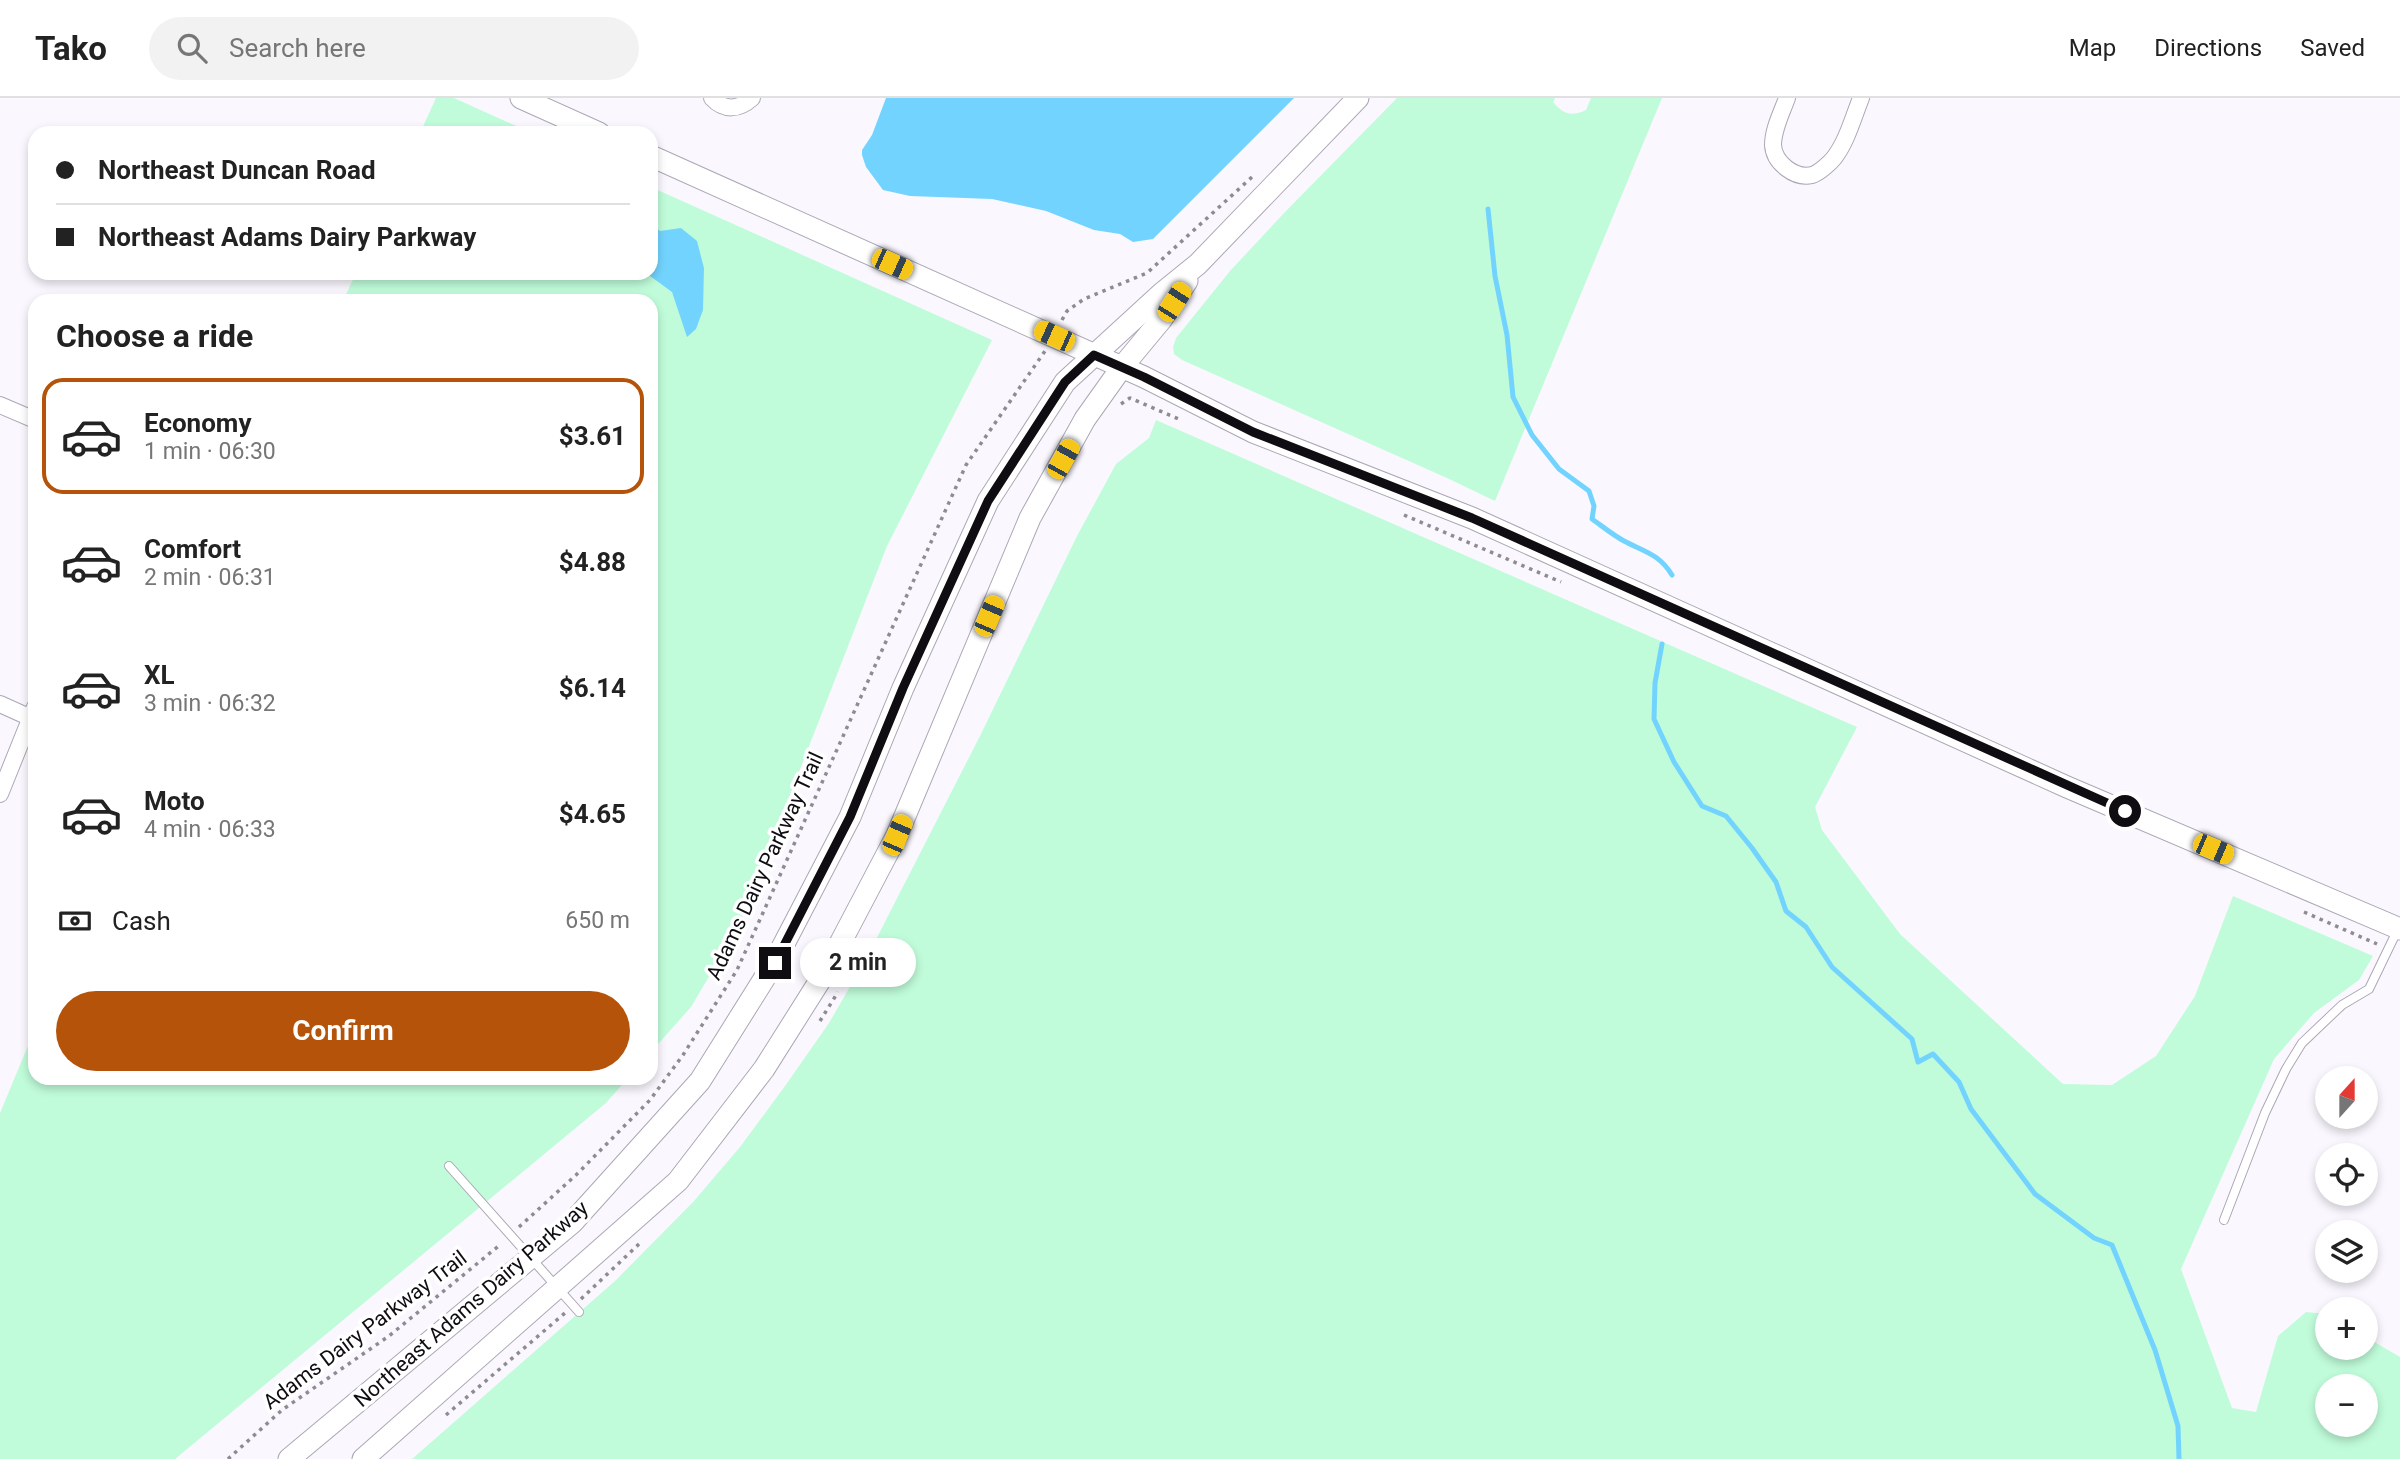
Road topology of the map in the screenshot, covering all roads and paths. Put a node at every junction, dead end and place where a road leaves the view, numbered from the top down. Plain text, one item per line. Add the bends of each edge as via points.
1 (521, 98) edge
2 (712, 98) edge
3 (752, 98) edge
4 (1359, 98) edge
5 (1787, 98) edge
6 (1861, 98) edge
7 (584, 126) edge
8 (658, 159) edge
9 (1256, 174) dead end
10 (1198, 264) junction
11 (1062, 321) dead end
12 (1094, 355) junction
13 (1122, 367) junction
14 (1034, 369) dead end
15 (1130, 398) dead end
16 (0, 405) edge
17 (1117, 407) dead end
18 (28, 417) edge
19 (0, 704) edge
20 (28, 712) edge
21 (28, 725) edge
22 (0, 794) edge
23 (2399, 928) edge
24 (864, 944) dead end
25 (814, 1029) dead end
26 (449, 1166) dead end
27 (2224, 1220) dead end
28 (510, 1235) junction
29 (646, 1237) dead end
30 (531, 1257) junction
31 (557, 1288) junction
32 (576, 1309) junction
33 (446, 1415) dead end
34 (228, 1459) edge
35 (289, 1459) edge
36 (363, 1459) edge

1 - 7 main road
2 - 3 street via 730,108
4 - 10 main road, Northeast Adams Dairy Parkway
5 - 6 street via 1773,147 1780,163 1794,174 1813,175 1833,160
8 - 12 main road
9 - 11 path via 1147,273 1084,299 1067,311
10 - 12 main road, Northeast Adams Dairy Parkway
10 - 13 main road, Northeast Adams Dairy Parkway
12 - 13 main road
12 - 30 main road, Northeast Adams Dairy Parkway via 1065,382 988,501 850,817 775,963 700,1081 572,1223
13 - 23 main road via 1253,432 1472,518 2074,790
13 - 31 main road, Northeast Adams Dairy Parkway via 1085,419 1030,518 897,835 824,974 764,1069 678,1181
14 - 28 path, Adams Dairy Parkway Trail via 967,465 737,970 650,1100
15 - 17 path
16 - 18 street
19 - 20 street
21 - 22 street
23 - 27 lane via 2369,989 2342,1005 2302,1043 2286,1069
24 - 25 path
26 - 28 lane
28 - 30 lane
28 - 34 path, Adams Dairy Parkway Trail via 389,1336 282,1410
29 - 32 path
30 - 31 lane
30 - 35 main road, Northeast Adams Dairy Parkway
31 - 32 lane
31 - 36 main road, Northeast Adams Dairy Parkway
32 - 33 path

